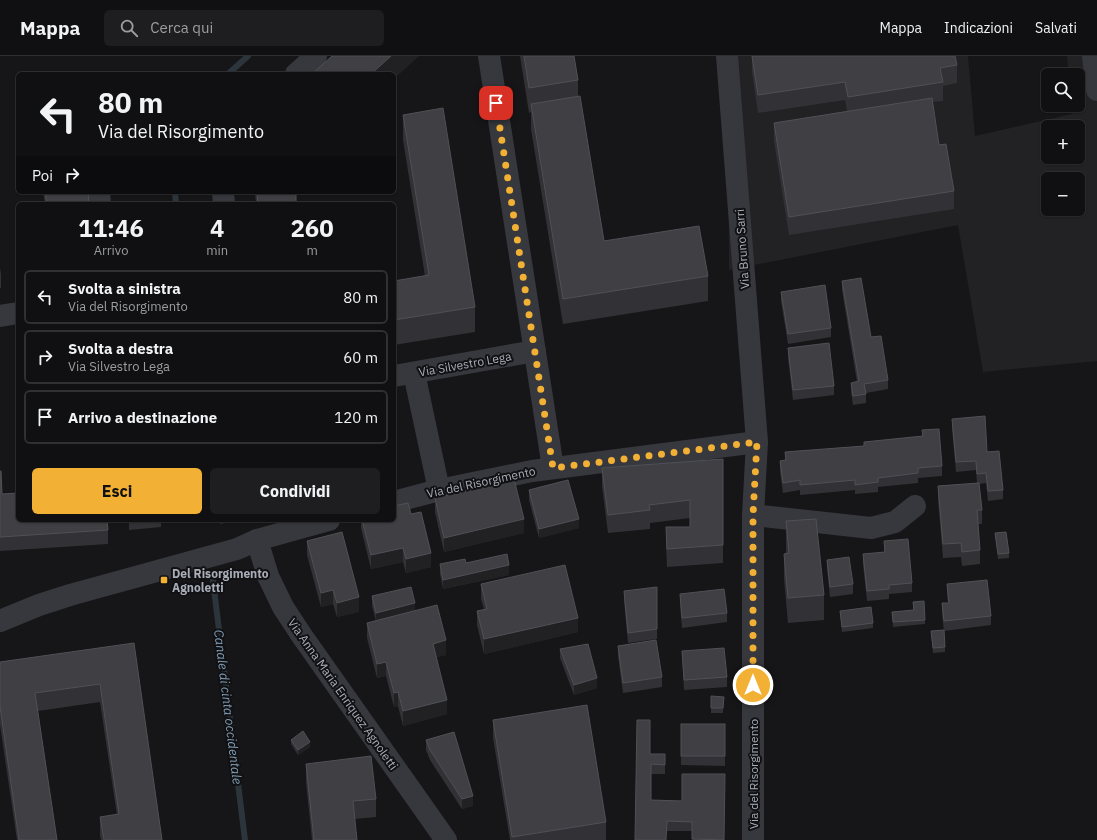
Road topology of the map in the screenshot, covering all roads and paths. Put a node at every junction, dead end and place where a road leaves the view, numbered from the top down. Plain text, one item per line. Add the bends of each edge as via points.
1 (316, 56) edge
2 (489, 56) edge
3 (727, 56) edge
4 (1094, 56) edge
5 (298, 72) edge
6 (1097, 90) edge
7 (16, 313) edge
8 (0, 316) edge
9 (535, 351) junction
10 (404, 374) edge
11 (757, 442) junction
12 (553, 468) junction
13 (439, 490) junction
14 (396, 501) edge
15 (915, 506) dead end
16 (753, 515) junction
17 (323, 522) edge
18 (257, 540) junction
19 (39, 605) junction
20 (0, 608) edge
21 (0, 620) edge
22 (446, 840) edge
23 (754, 840) edge

1 - 5 street
2 - 9 street
3 - 11 street, Via Bruno Sarri
4 - 6 street
7 - 8 street
9 - 10 street, Via Silvestro Lega
9 - 12 street
10 - 13 street
11 - 12 street, Via del Risorgimento
11 - 16 street, Via del Risorgimento
12 - 13 street, Via del Risorgimento
13 - 14 street, Via del Risorgimento
15 - 16 street via 895,522 871,528
16 - 23 street, Via del Risorgimento
17 - 18 street
18 - 19 street via 237,549 70,594
18 - 22 street, Via Anna Maria Enriquez Agnoletti via 268,576 283,607
19 - 20 street
19 - 21 street

